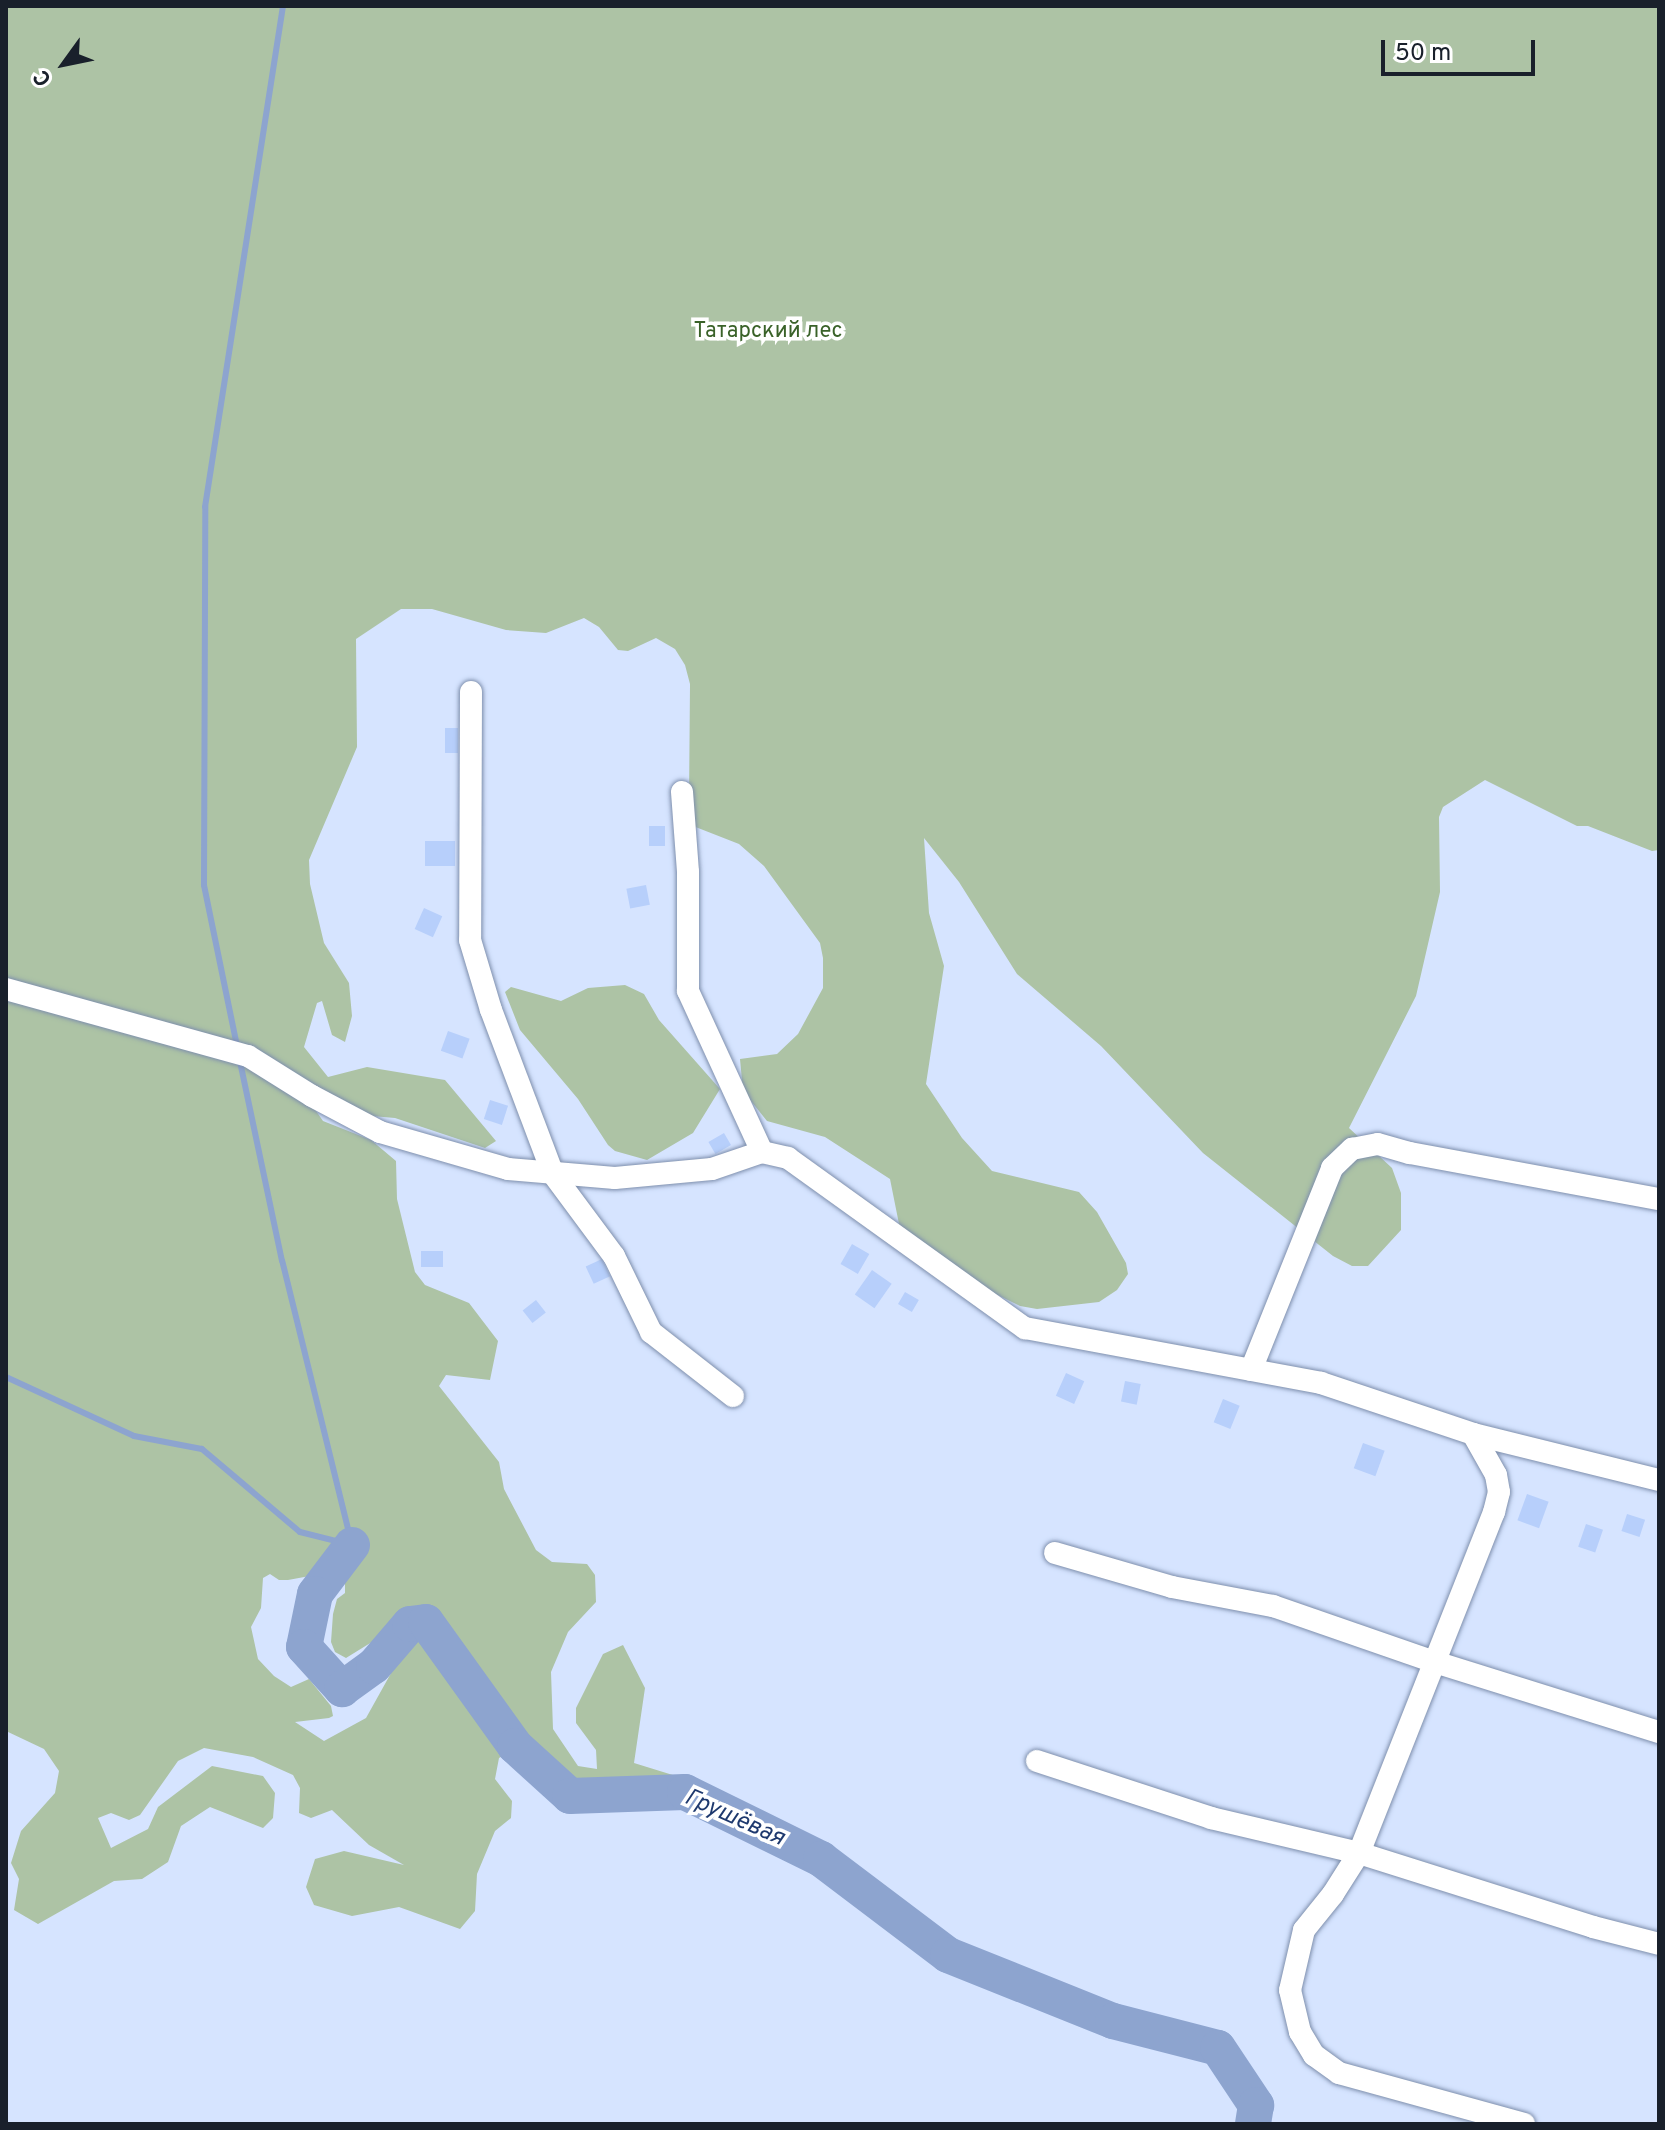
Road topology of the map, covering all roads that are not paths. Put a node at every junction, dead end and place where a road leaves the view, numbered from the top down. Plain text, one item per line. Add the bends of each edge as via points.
1 (471, 692) dead end
2 (682, 792) dead end
3 (6, 989) edge
4 (762, 1152) junction
5 (553, 1174) junction
6 (1659, 1199) edge
7 (1251, 1370) junction
8 (733, 1396) dead end
9 (1473, 1434) junction
10 (1659, 1480) edge
11 (1055, 1553) dead end
12 (1435, 1662) junction
13 (1659, 1732) edge
14 (1037, 1761) dead end
15 (1359, 1853) junction
16 (1659, 1944) edge
17 (1524, 2124) edge

1 - 5 street via 470,940
2 - 4 street via 688,991
3 - 5 street via 248,1056 380,1132 508,1169
4 - 5 street via 712,1169 615,1178
4 - 7 street via 788,1158 1025,1328
5 - 8 street via 614,1256 651,1332
6 - 7 street via 1378,1144 1352,1149 1332,1168
7 - 9 street via 1321,1383
9 - 10 street
9 - 12 street via 1496,1475 1499,1492
11 - 12 street via 1172,1587 1273,1606
12 - 13 street
12 - 15 street
14 - 15 street via 1211,1818
15 - 16 street
15 - 17 street via 1304,1930 1290,1990 1300,2032 1314,2055 1339,2073

